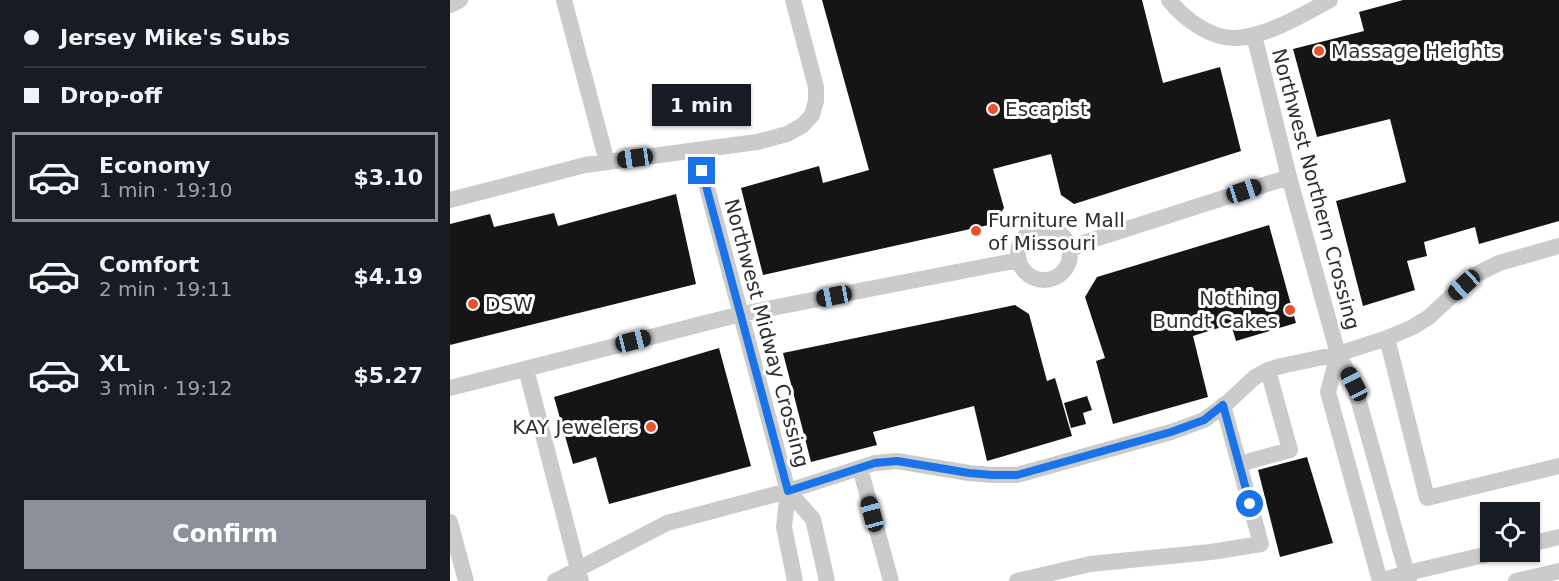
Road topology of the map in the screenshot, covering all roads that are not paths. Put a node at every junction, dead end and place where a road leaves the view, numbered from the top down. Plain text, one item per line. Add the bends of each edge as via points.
1 (460, 0) edge
2 (564, 0) edge
3 (793, 0) edge
4 (1169, 0) edge
5 (1330, 0) edge
6 (450, 5) edge
7 (1254, 35) junction
8 (697, 150) junction
9 (607, 162) junction
10 (1289, 177) junction
11 (450, 200) edge
12 (1559, 246) edge
13 (1070, 250) junction
14 (1019, 260) junction
15 (741, 314) junction
16 (1387, 339) junction
17 (1338, 354) junction
18 (526, 369) junction
19 (1268, 370) junction
20 (450, 388) edge
21 (1223, 405) junction
22 (1239, 464) junction
23 (1559, 466) edge
24 (860, 468) junction
25 (788, 491) junction
26 (450, 522) edge
27 (1559, 537) edge
28 (1540, 542) edge
29 (1480, 557) edge
30 (1559, 571) edge
31 (580, 575) edge
32 (1408, 577) edge
33 (466, 581) edge
34 (555, 581) edge
35 (795, 581) edge
36 (827, 581) edge
37 (891, 581) edge
38 (1017, 581) edge
39 (1381, 581) edge
40 (1516, 581) edge

1 - 6 street
2 - 9 street
3 - 8 street via 816,87 812,115 787,134
4 - 7 street via 1196,24 1217,35
5 - 7 street
7 - 10 street, Northwest Northern Crossing
8 - 9 street
8 - 15 street, Northwest Midway Crossing
9 - 11 street
10 - 13 street
10 - 17 street, Northwest Northern Crossing
12 - 16 street via 1499,263 1473,276 1430,316
13 - 14 street via 1066,267 1053,279 1036,279
13 - 14 street via 1055,231 1040,229 1025,237
14 - 15 street
15 - 18 street
15 - 25 street, Northwest Midway Crossing
16 - 17 street
16 - 23 street via 1427,498
17 - 19 street
17 - 32 street, Northwest Northern Crossing via 1354,384
17 - 39 street, Northwest Northern Crossing via 1328,392
18 - 20 street
18 - 31 street
19 - 21 street
19 - 22 street via 1290,450
21 - 22 street
21 - 24 street via 1204,420 1171,432 1017,475 969,473 897,461
22 - 38 street via 1261,544 1090,564
24 - 25 street
24 - 37 street
25 - 31 street via 667,523
25 - 35 street, Northwest Midway Crossing via 784,527
25 - 36 street, Northwest Midway Crossing via 813,519
26 - 33 street
27 - 28 street
29 - 32 street
30 - 40 street
31 - 34 street
32 - 39 street

